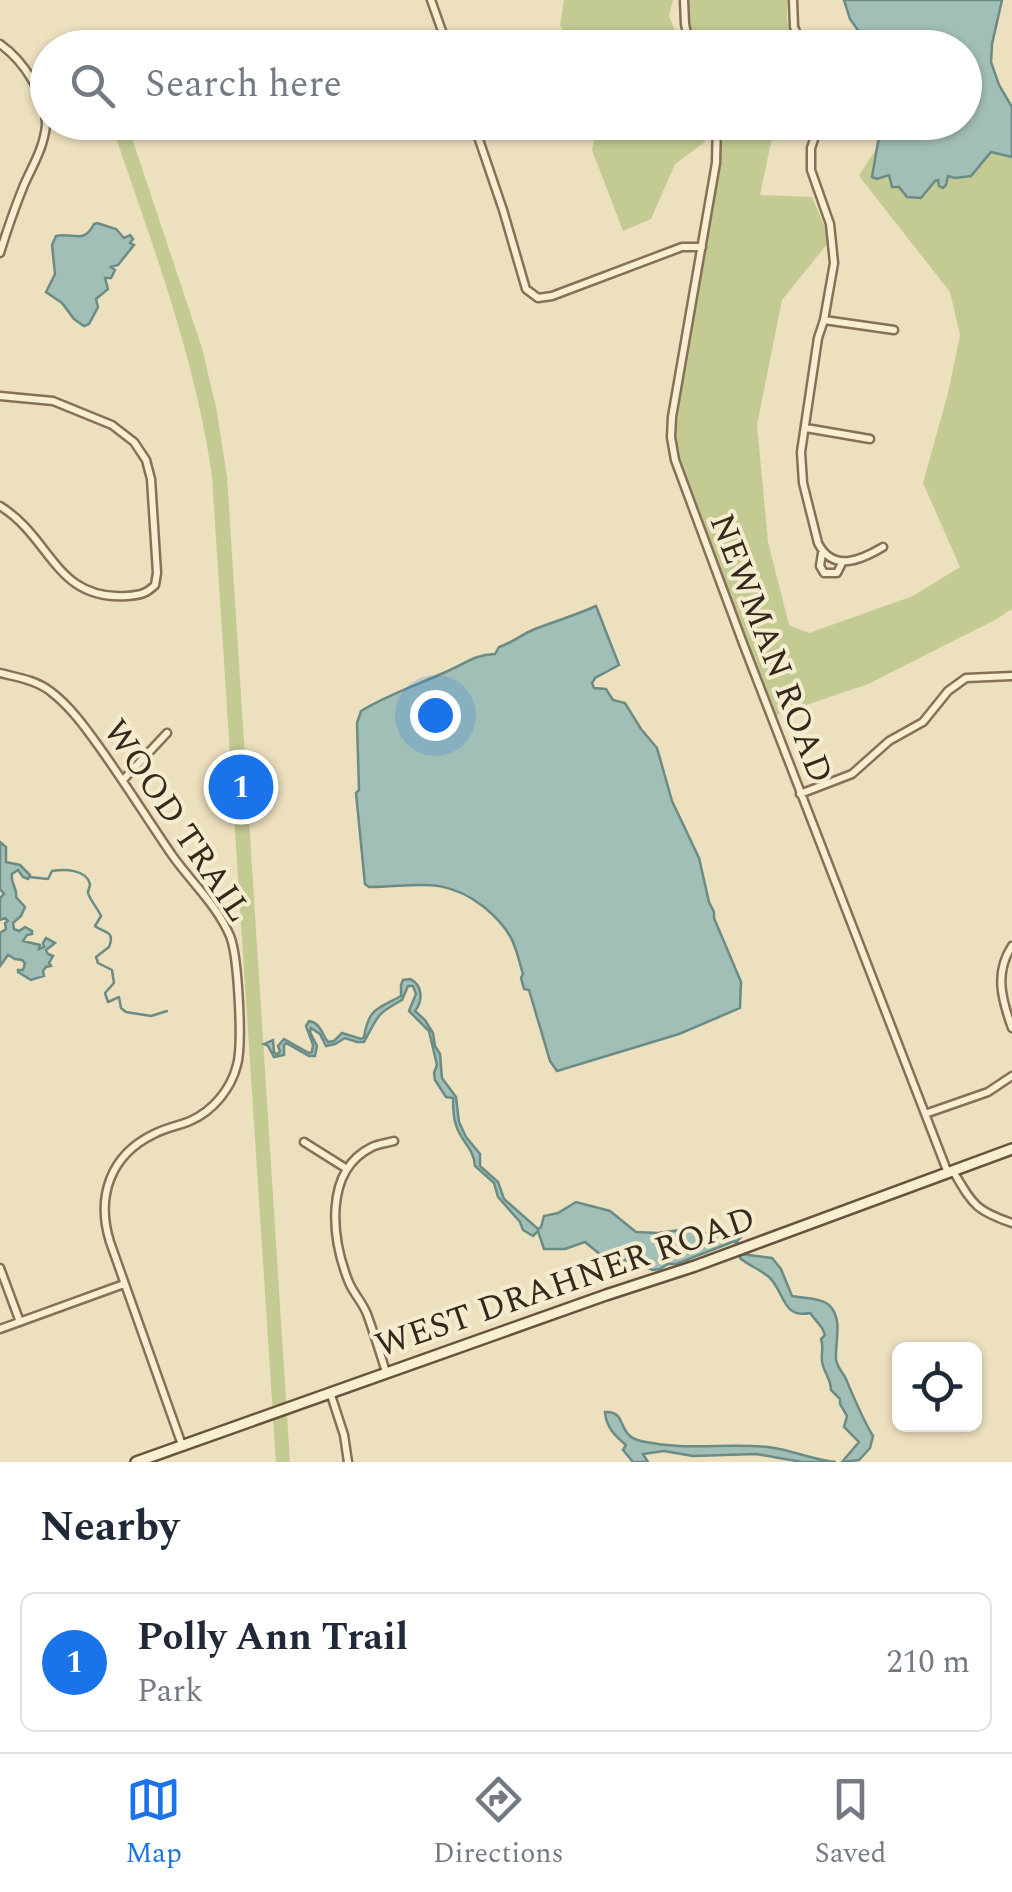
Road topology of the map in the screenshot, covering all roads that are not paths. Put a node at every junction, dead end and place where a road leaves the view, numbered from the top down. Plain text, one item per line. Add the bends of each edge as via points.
1 (431, 0) edge
2 (684, 0) edge
3 (793, 0) edge
4 (442, 30) edge
5 (686, 30) edge
6 (795, 30) edge
7 (3, 46) edge
8 (30, 79) edge
9 (43, 140) edge
10 (480, 140) edge
11 (717, 140) edge
12 (814, 140) edge
13 (702, 247) junction
14 (0, 252) edge
15 (824, 320) junction
16 (894, 330) dead end
17 (0, 396) edge
18 (806, 428) junction
19 (870, 439) dead end
20 (0, 506) edge
21 (883, 547) dead end
22 (822, 552) junction
23 (842, 563) junction
24 (0, 673) edge
25 (1012, 676) edge
26 (168, 733) dead end
27 (123, 780) junction
28 (800, 794) junction
29 (1012, 946) edge
30 (1012, 1028) edge
31 (1012, 1076) edge
32 (925, 1114) junction
33 (394, 1140) dead end
34 (304, 1142) dead end
35 (1012, 1150) edge
36 (347, 1169) junction
37 (950, 1172) junction
38 (1012, 1223) edge
39 (0, 1268) edge
40 (124, 1284) junction
41 (20, 1322) junction
42 (0, 1329) edge
43 (386, 1372) junction
44 (330, 1392) junction
45 (182, 1446) junction
46 (136, 1462) edge
47 (348, 1462) edge

1 - 4 street
2 - 5 street
3 - 6 street
7 - 8 street
9 - 14 street
10 - 13 street via 521,279 532,296 552,296 682,246
11 - 13 street, NEWMAN ROAD
12 - 15 street via 810,170 834,251
13 - 28 street, NEWMAN ROAD via 672,417 675,460
15 - 16 street
15 - 18 street
17 - 20 street via 53,400 134,442 152,479 155,585 129,596 84,590
18 - 19 street
18 - 22 street via 803,483
21 - 23 street
22 - 23 street
22 - 23 street via 824,573 837,573
24 - 27 street, WOOD TRAIL via 37,683 58,698
25 - 28 street via 966,678 924,722 889,741 852,774
26 - 27 street
27 - 40 street, WOOD TRAIL via 230,935 240,1035 238,1063 217,1102 200,1116 148,1136 113,1173 103,1216
28 - 32 street, NEWMAN ROAD
29 - 30 street via 1000,981
31 - 32 street via 988,1092
32 - 37 street, NEWMAN ROAD
33 - 36 street via 370,1148
34 - 36 street
35 - 37 street, WEST DRAHNER ROAD
36 - 43 street via 335,1226 348,1280
37 - 38 street, NEWMAN ROAD via 974,1204
37 - 43 street, WEST DRAHNER ROAD
39 - 41 street
40 - 41 street
40 - 45 street, WOOD TRAIL
41 - 42 street
43 - 44 street, WEST DRAHNER ROAD
44 - 45 street, WEST DRAHNER ROAD
44 - 47 street
45 - 46 street, WEST DRAHNER ROAD

